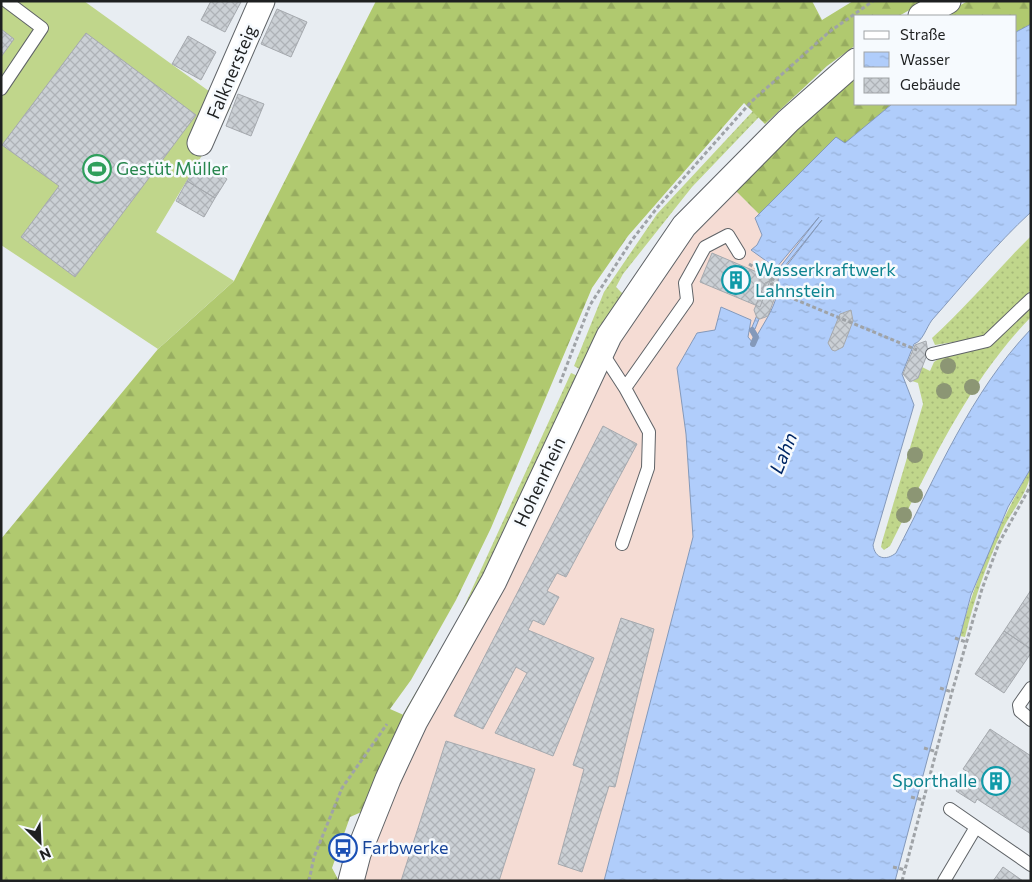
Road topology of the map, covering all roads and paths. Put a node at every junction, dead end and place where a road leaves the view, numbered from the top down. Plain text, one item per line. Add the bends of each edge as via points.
1 (6, 1) edge
2 (262, 1) edge
3 (948, 1) edge
4 (922, 15) edge
5 (854, 63) edge
6 (1, 88) edge
7 (200, 143) dead end
8 (739, 252) joint
9 (1031, 299) edge
10 (601, 351) junction
11 (927, 353) joint
12 (625, 388) junction
13 (1031, 485) edge
14 (622, 544) dead end
15 (955, 638) dead end
16 (966, 642) junction
17 (940, 688) dead end
18 (1031, 688) edge
19 (952, 692) junction
20 (1031, 720) edge
21 (924, 748) dead end
22 (937, 752) junction
23 (911, 797) dead end
24 (923, 800) junction
25 (950, 809) dead end
26 (976, 827) junction
27 (1031, 865) edge
28 (893, 867) dead end
29 (905, 870) junction
30 (351, 881) edge
31 (902, 881) edge
32 (944, 881) edge

1 - 6 lane via 42,28
2 - 7 street, Falknersteig
3 - 4 street
5 - 10 street, Hohenrhein via 788,121 684,226
8 - 11 path via 742,260 773,279 770,289
8 - 12 lane via 728,235 705,247 685,283 687,300
9 - 11 lane via 987,341
10 - 12 lane
10 - 30 street, Hohenrhein via 494,581 415,721 358,854
12 - 14 lane via 649,432 648,468
13 - 16 path via 999,543
15 - 16 path
16 - 19 path
17 - 19 path
18 - 20 lane via 1019,705 1020,711
19 - 22 path
21 - 22 path
22 - 24 path
23 - 24 path
24 - 29 path
25 - 26 lane
26 - 27 lane
26 - 32 lane
28 - 29 path
29 - 31 path

